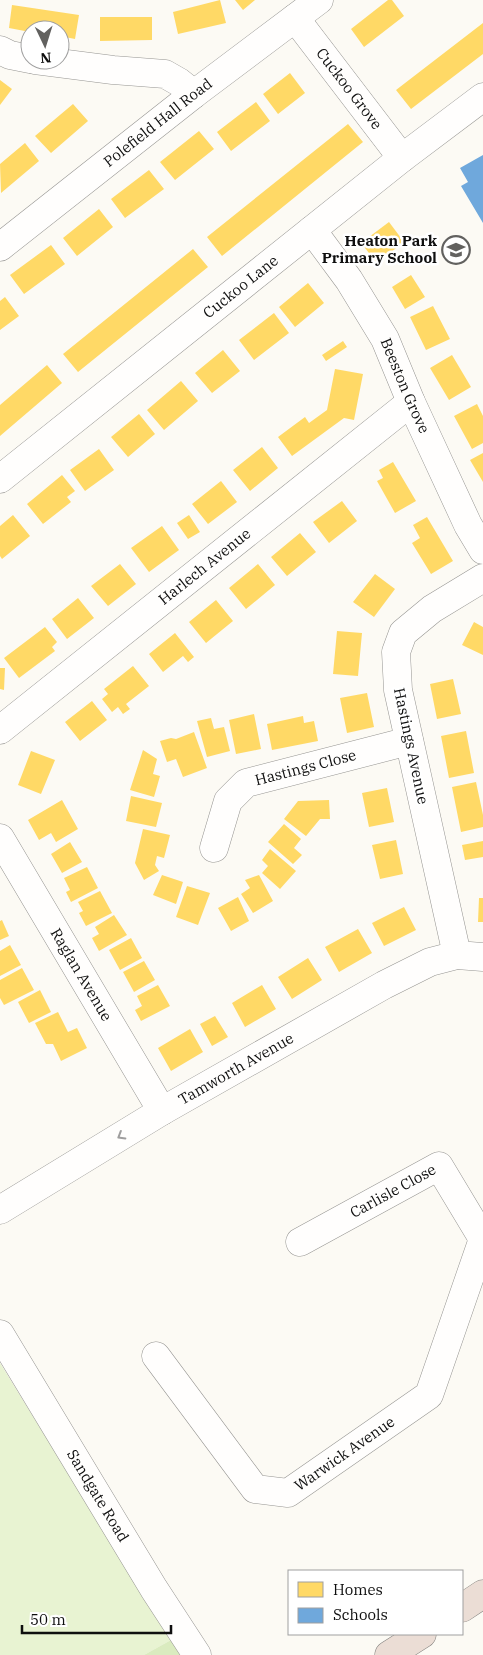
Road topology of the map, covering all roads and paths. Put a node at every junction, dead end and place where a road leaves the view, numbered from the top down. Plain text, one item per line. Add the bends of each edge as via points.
1 (319, 0) edge
2 (295, 18) junction
3 (0, 50) edge
4 (20, 56) edge
5 (70, 65) edge
6 (194, 94) junction
7 (483, 97) edge
8 (402, 158) junction
9 (312, 230) junction
10 (0, 247) edge
11 (411, 402) junction
12 (0, 479) edge
13 (483, 550) edge
14 (483, 578) edge
15 (0, 730) edge
16 (409, 741) junction
17 (0, 838) edge
18 (214, 848) dead end
19 (470, 956) edge
20 (162, 1111) junction
21 (0, 1210) edge
22 (483, 1239) edge
23 (300, 1242) dead end
24 (0, 1334) edge
25 (156, 1356) dead end
26 (483, 1594) edge
27 (463, 1607) edge
28 (420, 1635) edge
29 (196, 1653) edge
30 (389, 1655) edge

1 - 2 street, Polefield Hall Road
2 - 6 street, Polefield Hall Road
2 - 8 street, Cuckoo Grove
3 - 4 street
5 - 6 street via 165,74
6 - 10 street, Polefield Hall Road
7 - 8 street, Cuckoo Lane
8 - 9 street, Cuckoo Lane
9 - 11 street, Beeston Grove via 385,339
9 - 12 street, Cuckoo Lane
11 - 13 street, Beeston Grove via 468,525
11 - 15 street, Harlech Avenue
14 - 16 street, Hastings Avenue via 432,609 404,633 396,652 398,690
16 - 18 street, Hastings Close via 246,783 228,801
16 - 19 street, Hastings Avenue
17 - 20 street, Raglan Avenue
19 - 20 street, Tamworth Avenue via 430,962 384,985
20 -> 21 street, Tamworth Avenue
22 - 23 street, Carlisle Close via 439,1166
22 - 25 street, Warwick Avenue via 429,1395 288,1493 255,1489
24 - 29 street, Sandgate Road
26 - 27 highway
28 - 30 highway

